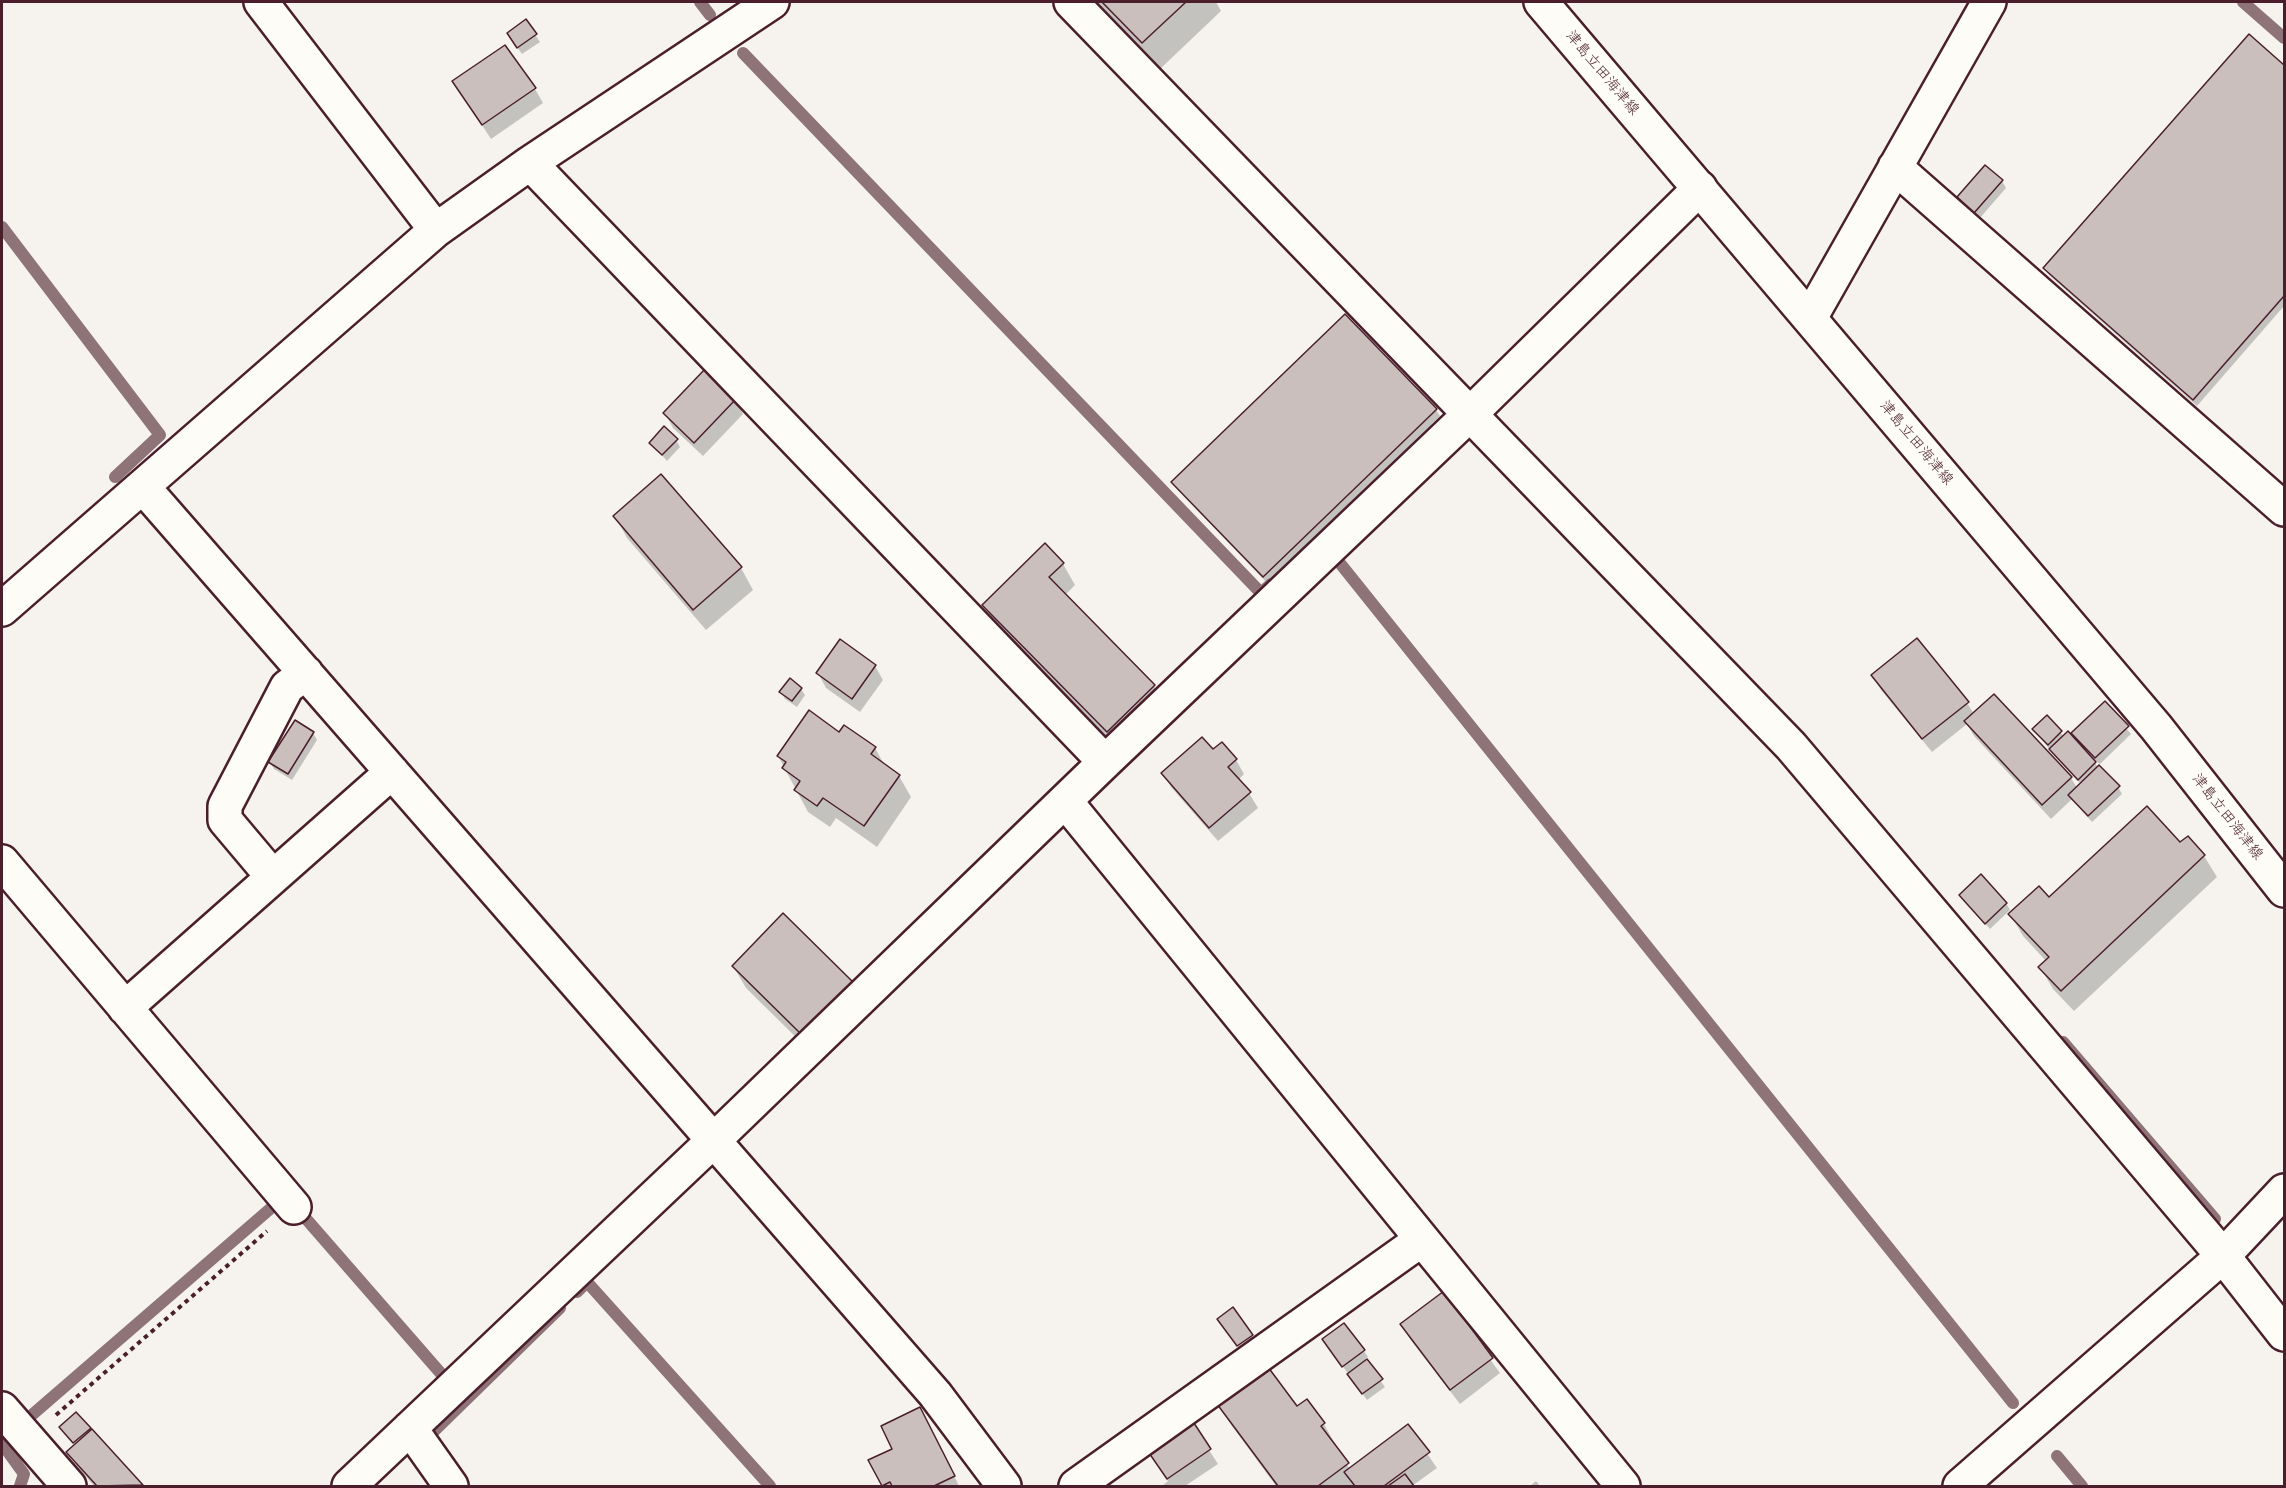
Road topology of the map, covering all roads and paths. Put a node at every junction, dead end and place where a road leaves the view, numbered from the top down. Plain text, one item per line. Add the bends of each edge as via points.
1 (261, 2) edge
2 (772, 2) edge
3 (1071, 2) edge
4 (1541, 2) edge
5 (1989, 2) edge
6 (530, 163) junction
7 (1895, 168) junction
8 (1700, 188) junction
9 (436, 230) junction
10 (1810, 318) junction
11 (1469, 415) junction
12 (143, 487) junction
13 (2284, 509) edge
14 (2, 609) edge
15 (306, 673) junction
16 (1105, 762) junction
17 (392, 772) junction
18 (1066, 802) junction
19 (2, 862) edge
20 (273, 877) junction
21 (2284, 890) edge
22 (125, 1008) junction
23 (714, 1140) junction
24 (2284, 1191) edge
25 (294, 1207) joint
26 (1421, 1240) junction
27 (2223, 1256) junction
28 (2284, 1334) edge
29 (2, 1409) edge
30 (410, 1428) junction
31 (28, 1439) junction
32 (69, 1486) edge
33 (349, 1486) edge
34 (451, 1486) edge
35 (1004, 1486) edge
36 (1076, 1486) edge
37 (1623, 1486) edge
38 (1960, 1486) edge

1 - 9 street
2 - 6 street
3 - 11 street
4 - 8 street, 津島立田海津線
5 - 7 street
6 - 9 street
6 - 16 street
7 - 10 street
7 - 13 street
8 - 10 street, 津島立田海津線
8 - 11 street
9 - 12 street
10 - 21 street, 津島立田海津線 via 2156,727
11 - 16 street
11 - 27 street via 1791,747
12 - 14 street
12 - 15 street
15 - 17 street
15 - 20 street via 287,687 225,806 225,820
16 - 18 street
17 - 20 street
17 - 23 street
18 - 23 street
18 - 26 street
19 - 22 street
20 - 22 street
22 - 25 street
23 - 30 street
23 - 35 street via 935,1394
24 - 27 street
25 - 31 path
26 - 36 street
26 - 37 street
27 - 28 street
27 - 38 street
29 - 31 street
30 - 33 street
30 - 34 street
31 - 32 street

